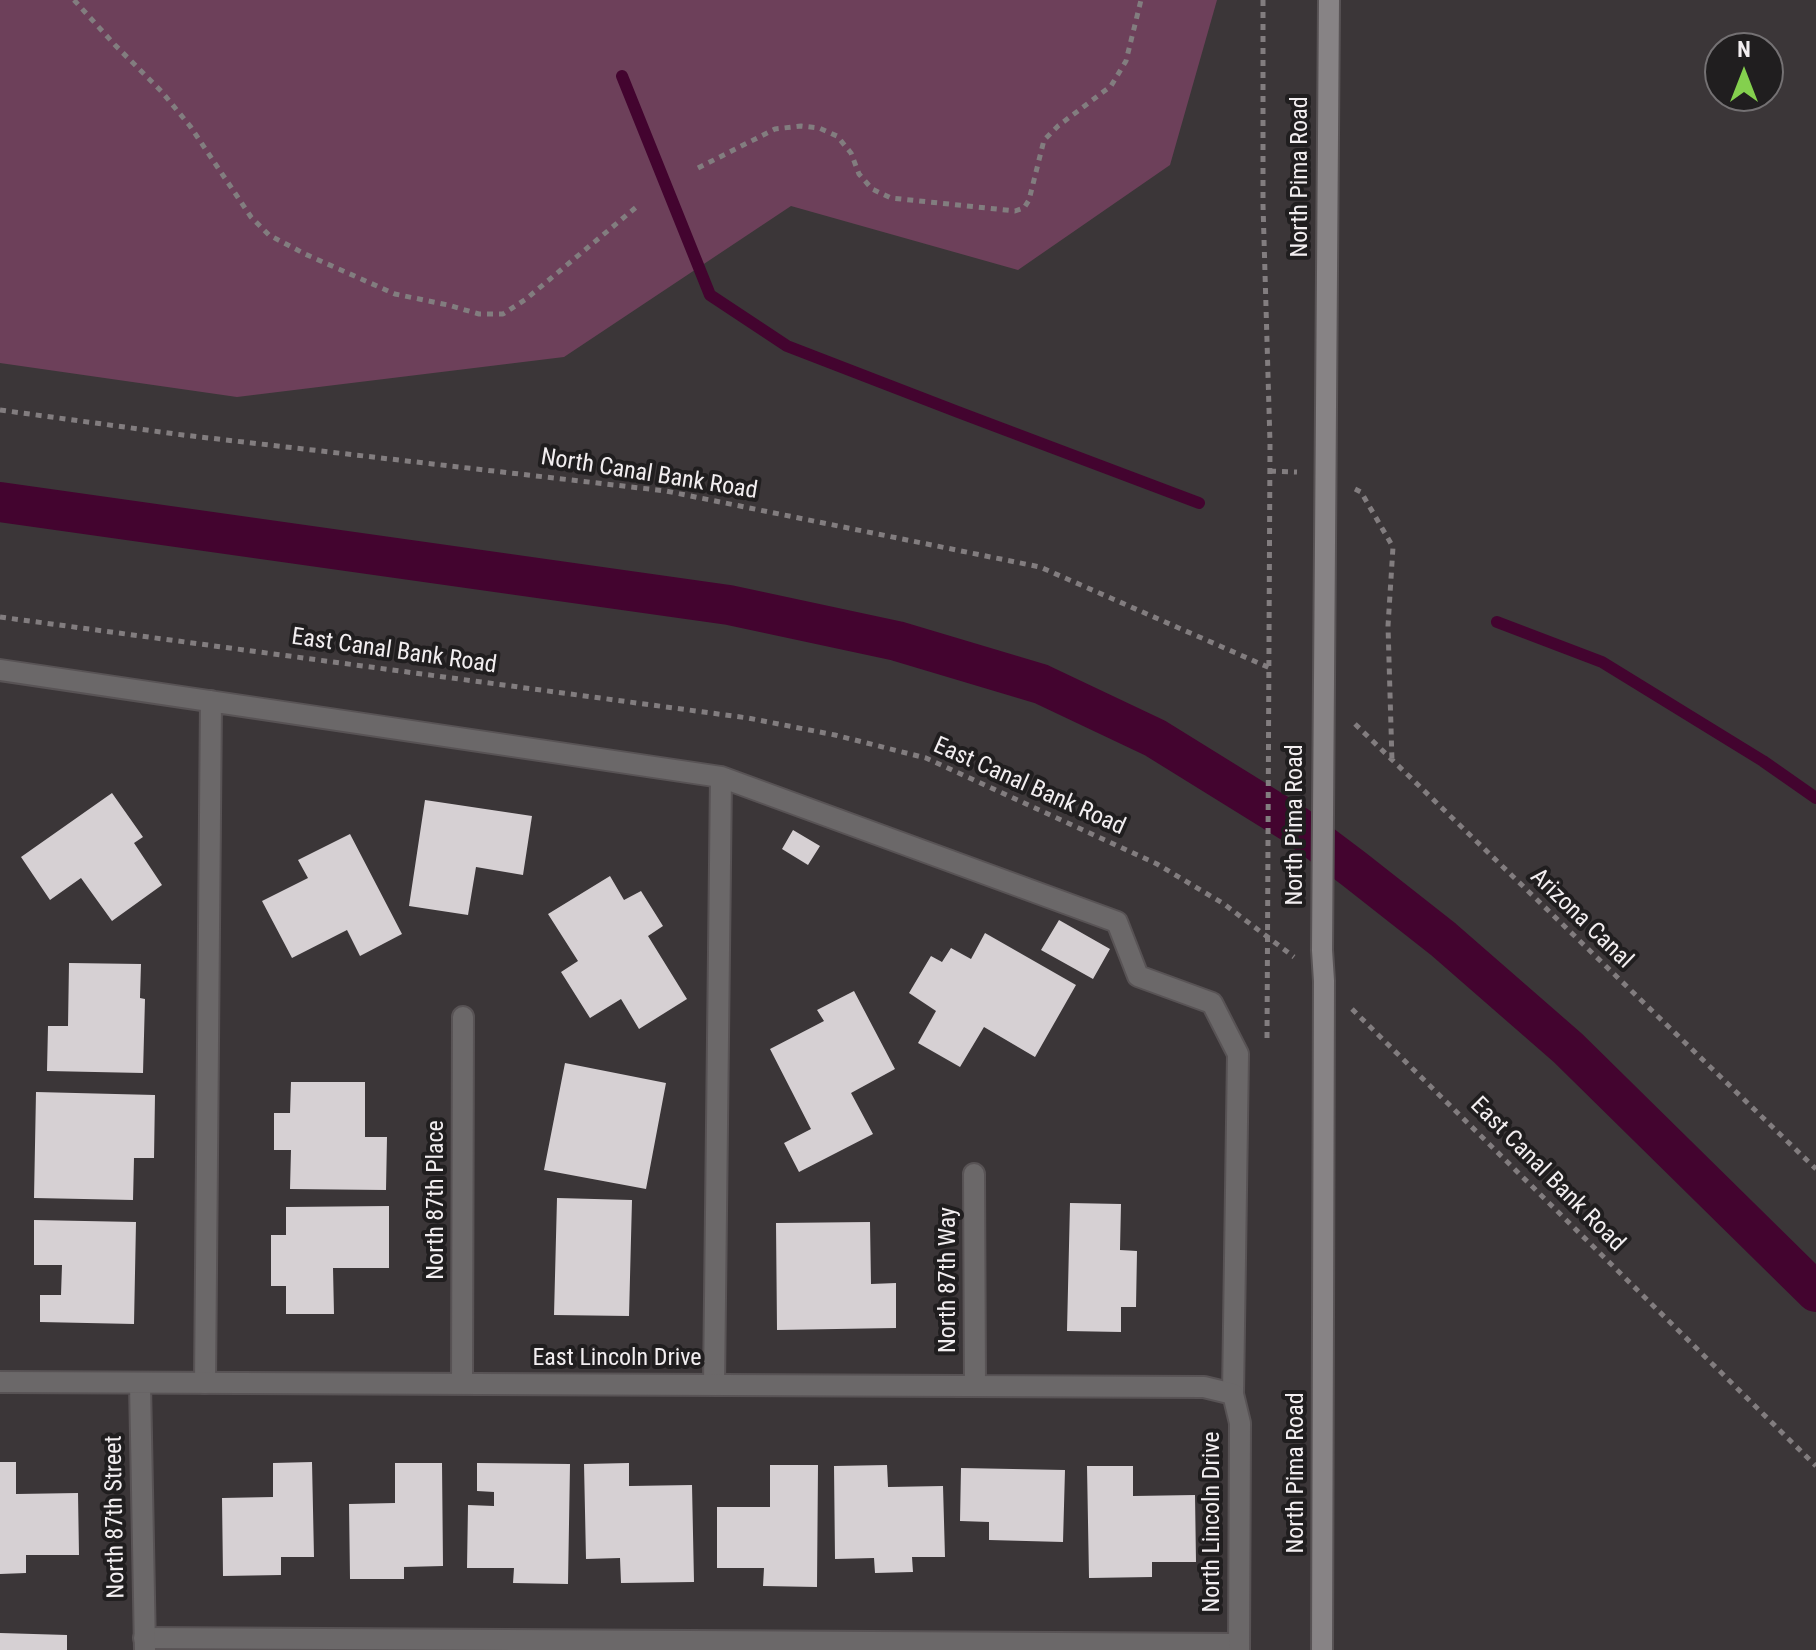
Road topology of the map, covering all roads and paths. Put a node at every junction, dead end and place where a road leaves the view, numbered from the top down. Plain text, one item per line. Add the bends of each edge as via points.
1 (74, 0) edge
2 (1141, 0) edge
3 (1263, 0) edge
4 (1329, 0) edge
5 (698, 168) dead end
6 (640, 204) dead end
7 (0, 410) edge
8 (1392, 560) dead end
9 (0, 617) edge
10 (1270, 668) junction
11 (0, 670) edge
12 (1323, 692) junction
13 (211, 701) junction
14 (1392, 761) junction
15 (721, 777) junction
16 (1269, 937) junction
17 (1324, 981) junction
18 (463, 1017) dead end
19 (1816, 1169) edge
20 (974, 1174) dead end
21 (0, 1382) edge
22 (140, 1383) junction
23 (205, 1383) junction
24 (462, 1384) junction
25 (714, 1385) junction
26 (975, 1386) junction
27 (1233, 1394) junction
28 (1816, 1466) edge
29 (144, 1644) edge
30 (1239, 1647) edge
31 (1322, 1650) edge

1 - 6 path via 171,103 269,235 395,294 479,314 503,314
2 - 5 path via 1126,61 1111,86 1044,140 1024,208 891,198 872,189 837,136 819,128 775,129
3 - 10 path
4 - 12 main road, North Pima Road
7 - 10 path, North Canal Bank Road via 666,491 869,532 1040,567
8 - 14 path
9 - 16 path, East Canal Bank Road via 748,718 835,735 926,758 1157,864
10 - 16 path
11 - 13 street, North Lincoln Drive
12 - 14 path, Arizona Canal
12 - 17 main road, North Pima Road
13 - 15 street, North Lincoln Drive
13 - 23 street
14 - 19 path, Arizona Canal
15 - 25 street
15 - 27 street, North Lincoln Drive via 1117,922 1138,976 1212,1003 1238,1054
16 - 17 path, East Canal Bank Road
17 - 28 path, East Canal Bank Road
17 - 31 main road, North Pima Road
18 - 24 street, North 87th Place
20 - 26 street, North 87th Way
21 - 22 street, East Lincoln Drive
22 - 23 street, East Lincoln Drive
22 - 29 street, North 87th Street
23 - 24 street, East Lincoln Drive
24 - 25 street, East Lincoln Drive
25 - 26 street, East Lincoln Drive
26 - 27 street, East Lincoln Drive via 1204,1387
27 - 30 street, North Lincoln Drive via 1240,1423
29 - 30 street

